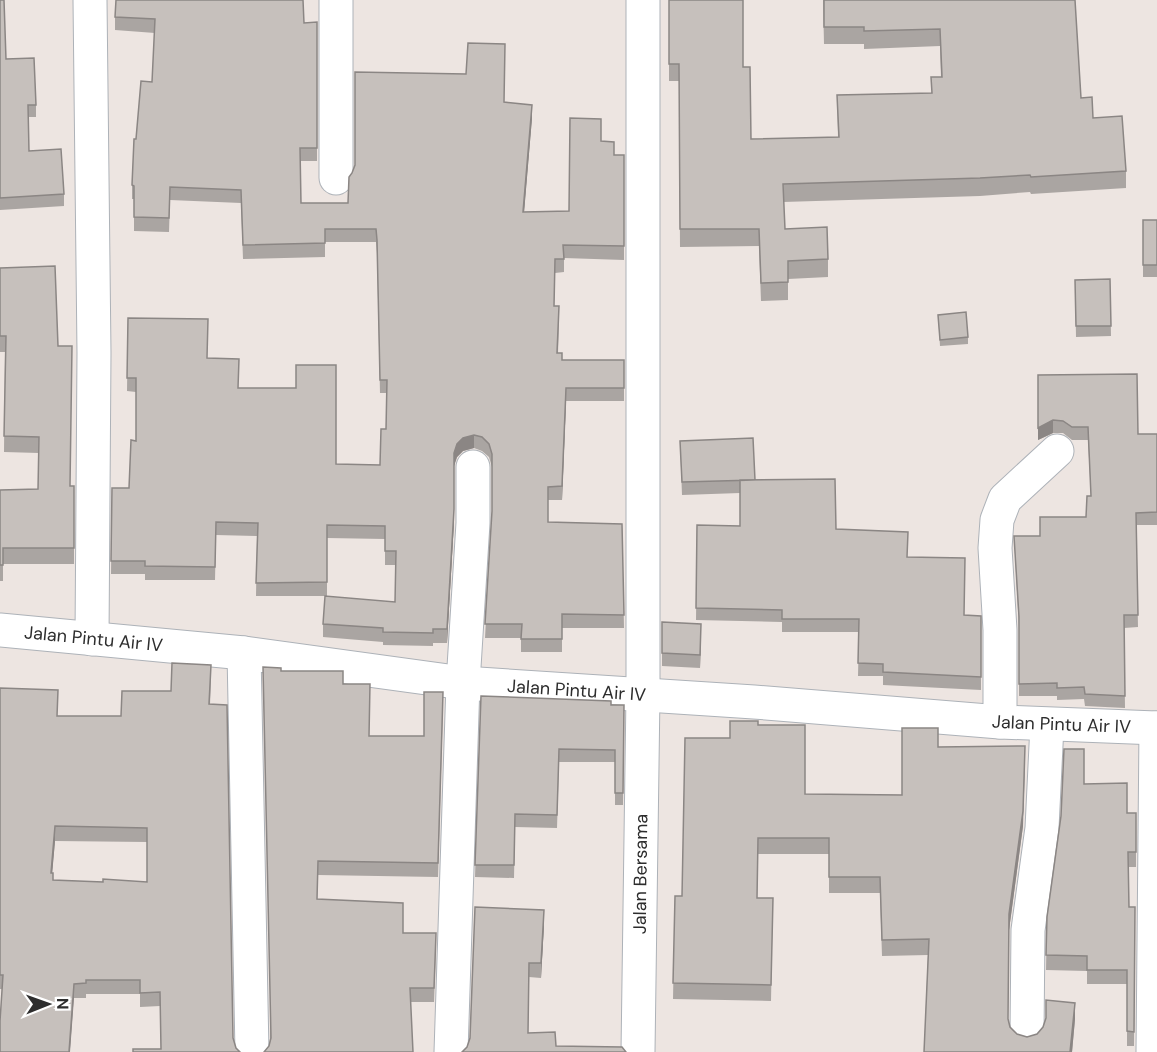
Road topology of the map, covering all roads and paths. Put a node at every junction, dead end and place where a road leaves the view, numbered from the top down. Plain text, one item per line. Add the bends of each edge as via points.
1 (90, 0) edge
2 (336, 0) edge
3 (643, 0) edge
4 (336, 178) dead end
5 (1057, 451) dead end
6 (473, 467) dead end
7 (0, 630) edge
8 (92, 639) junction
9 (244, 653) junction
10 (463, 683) junction
11 (643, 694) junction
12 (1000, 722) junction
13 (1047, 725) junction
14 (1157, 728) edge
15 (1027, 1034) edge
16 (252, 1052) edge
17 (451, 1052) edge
18 (638, 1052) edge
19 (1153, 1052) edge

1 - 8 street
2 - 4 street
3 - 11 street, Jalan Bersama
5 - 12 street via 1005,499 997,520
6 - 10 street
7 - 8 street, Jalan Pintu Air IV
8 - 9 street, Jalan Pintu Air IV
9 - 10 street, Jalan Pintu Air IV
9 - 16 street
10 - 11 street, Jalan Pintu Air IV
10 - 17 street
11 - 12 street, Jalan Pintu Air IV
11 - 18 street, Jalan Bersama
12 - 13 street, Jalan Pintu Air IV
13 - 14 street, Jalan Pintu Air IV
13 - 15 street via 1042,828 1028,930
14 - 19 street

